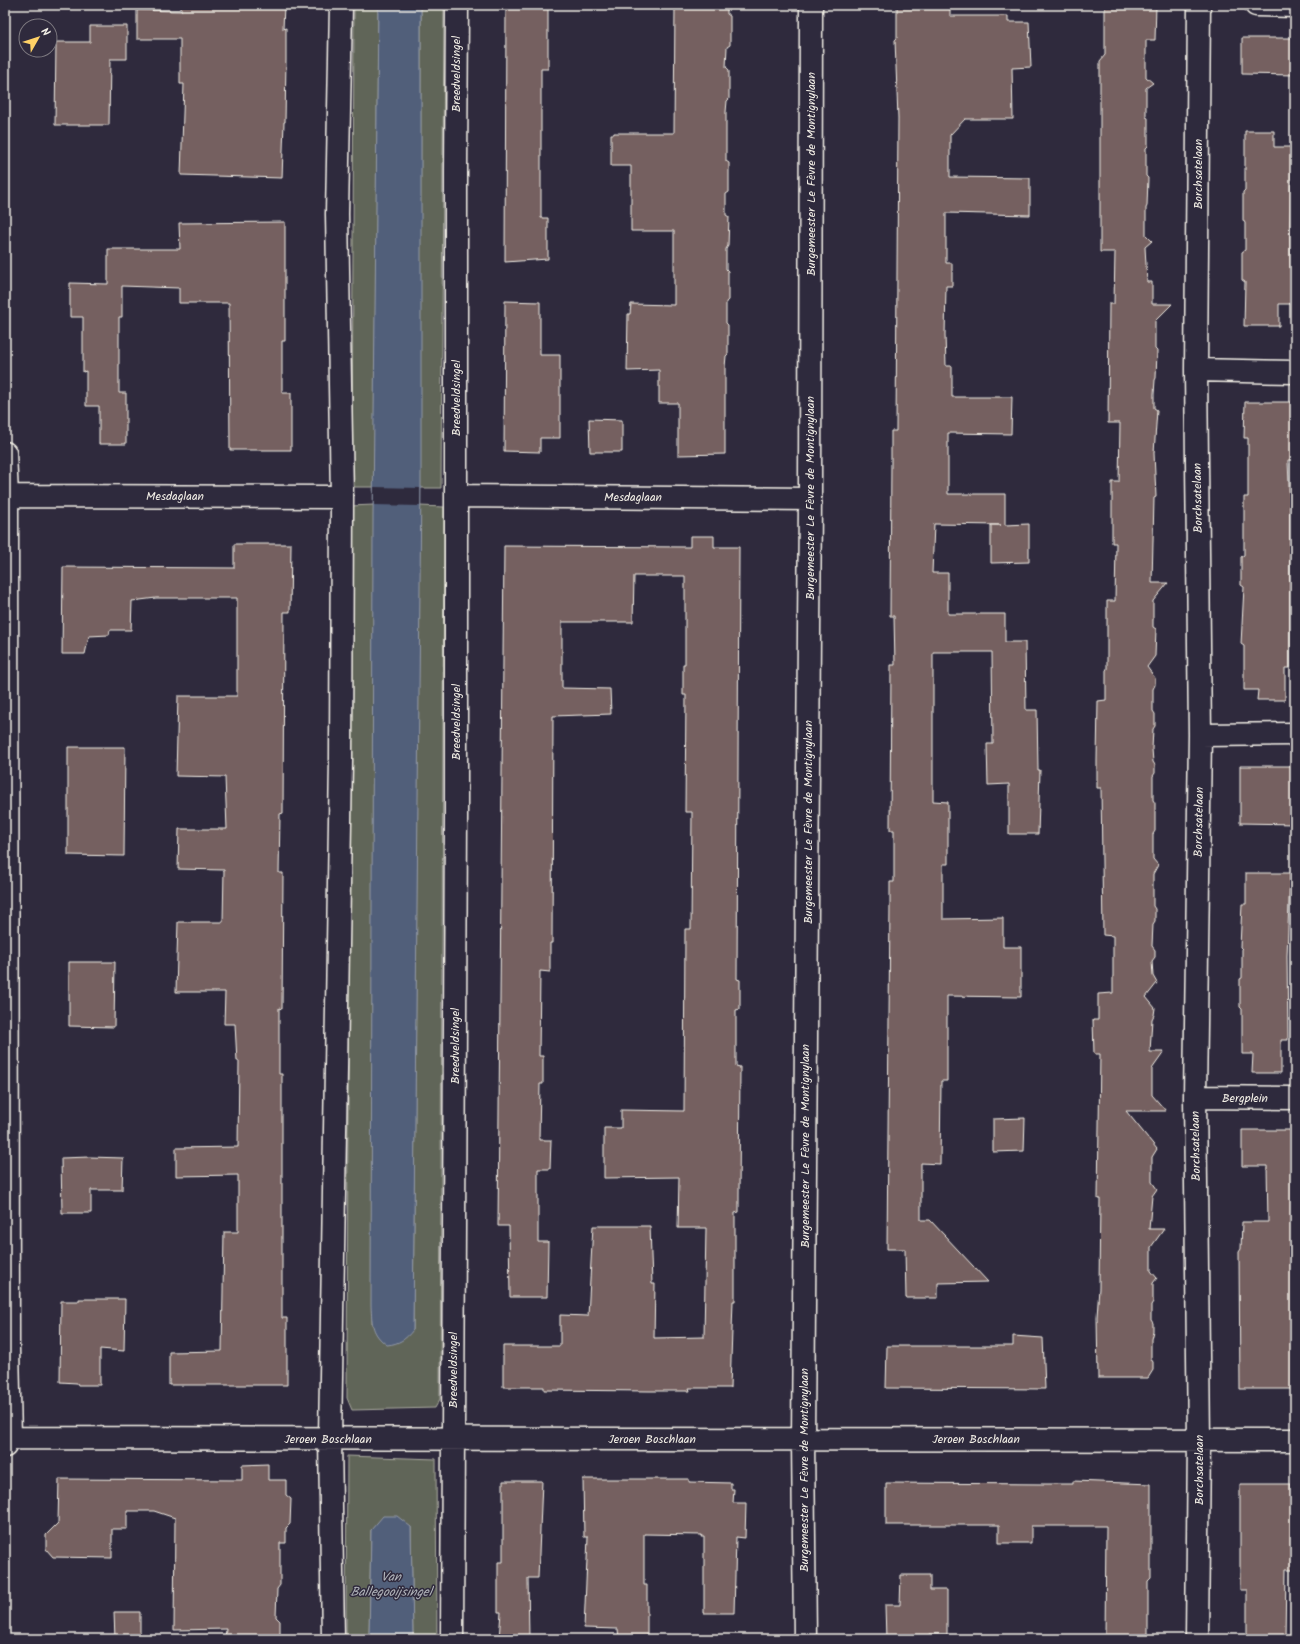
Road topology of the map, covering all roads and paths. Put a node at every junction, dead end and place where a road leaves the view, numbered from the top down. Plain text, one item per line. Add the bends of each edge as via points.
1 (341, 5) edge
2 (457, 5) edge
3 (811, 5) edge
4 (1199, 5) edge
5 (1256, 5) edge
6 (1295, 6) edge
7 (1196, 370) junction
8 (1295, 372) edge
9 (5, 454) edge
10 (7, 496) junction
11 (456, 496) junction
12 (342, 497) junction
13 (810, 499) junction
14 (1295, 734) edge
15 (1200, 735) junction
16 (1195, 1097) junction
17 (1295, 1098) edge
18 (330, 1439) junction
19 (453, 1439) junction
20 (803, 1439) junction
21 (1199, 1440) junction
22 (1295, 1440) edge
23 (7, 1442) edge
24 (333, 1639) edge
25 (452, 1639) edge
26 (805, 1639) edge
27 (1198, 1639) edge

1 - 12 street via 338,214
2 - 11 street, Breedveldsingel
3 - 13 street, Burgemeester Le Fèvre de Montignylaan
4 - 7 street, Borchsatelaan
5 - 6 street
7 - 8 street
7 - 15 street, Borchsatelaan
9 - 10 street
10 - 12 street, Mesdaglaan
10 - 23 street
11 - 13 street, Mesdaglaan
11 - 19 street, Breedveldsingel
12 - 18 street via 341,768
13 - 20 street, Burgemeester Le Fèvre de Montignylaan
14 - 15 street
15 - 16 street, Borchsatelaan
16 - 17 street, Bergplein
16 - 21 street, Borchsatelaan
18 - 19 street, Jeroen Boschlaan
18 - 23 street, Jeroen Boschlaan
18 - 24 street
19 - 20 street, Jeroen Boschlaan
19 - 25 street
20 - 21 street, Jeroen Boschlaan
20 - 26 street, Burgemeester Le Fèvre de Montignylaan
21 - 22 street, Jeroen Boschlaan
21 - 27 street, Borchsatelaan

